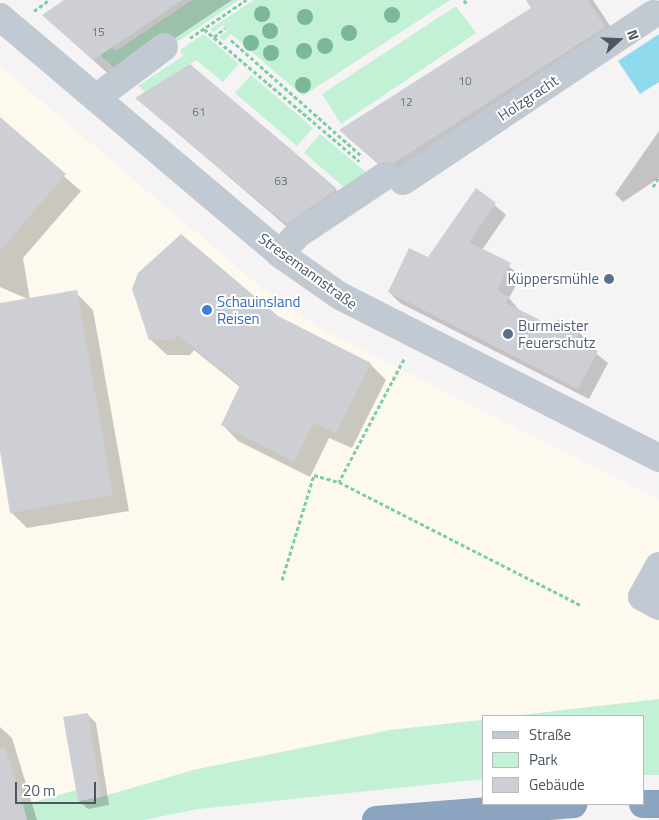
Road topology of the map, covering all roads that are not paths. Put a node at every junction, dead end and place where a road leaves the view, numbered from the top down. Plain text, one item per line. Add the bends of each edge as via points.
1 (652, 12) edge
2 (24, 15) edge
3 (173, 45) road end
4 (96, 98) junction
5 (280, 254) junction
6 (659, 458) edge
7 (659, 566) edge
8 (659, 606) edge
9 (644, 804) edge
10 (659, 804) edge
11 (561, 805) edge
12 (376, 820) edge

1 - 5 street, Holzgracht via 394,179 298,234
2 - 4 street, Stresemannstraße
3 - 4 street
4 - 5 street, Stresemannstraße
5 - 6 street, Stresemannstraße via 361,309
7 - 8 street via 642,597
9 - 10 highway
11 - 12 highway

